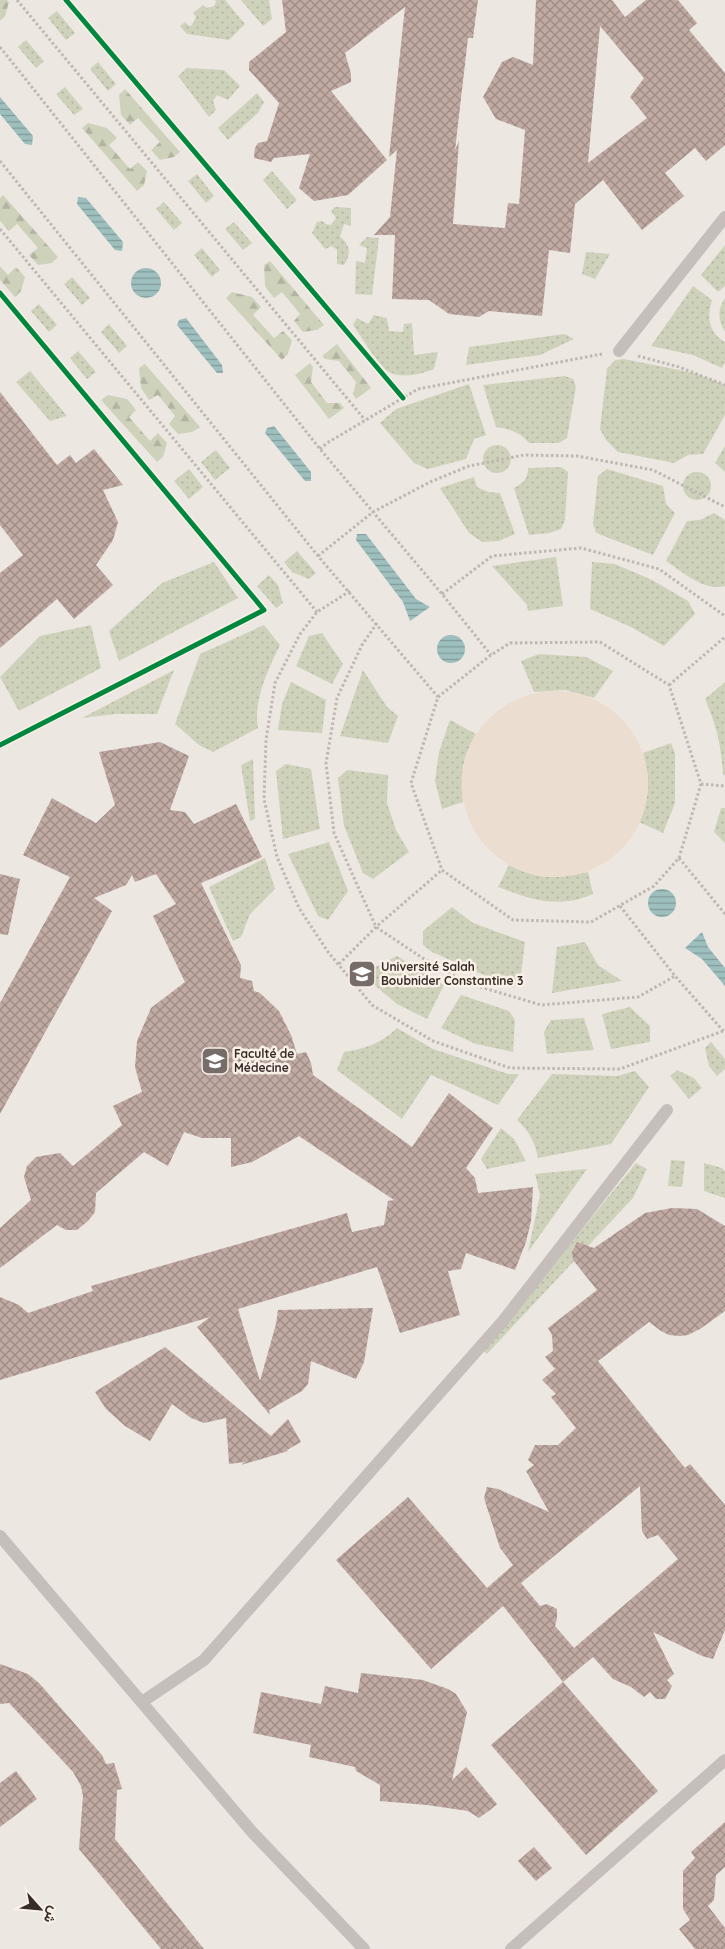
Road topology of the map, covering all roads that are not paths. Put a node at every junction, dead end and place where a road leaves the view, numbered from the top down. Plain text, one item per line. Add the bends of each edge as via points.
1 (725, 217) edge
2 (619, 352) road end
3 (667, 1110) dead end
4 (0, 1536) edge
5 (142, 1702) junction
6 (725, 1760) edge
7 (364, 1949) edge
8 (511, 1949) edge

1 - 2 lane
3 - 5 lane via 503,1322 204,1660
4 - 5 lane
5 - 7 lane via 253,1833
6 - 8 lane

